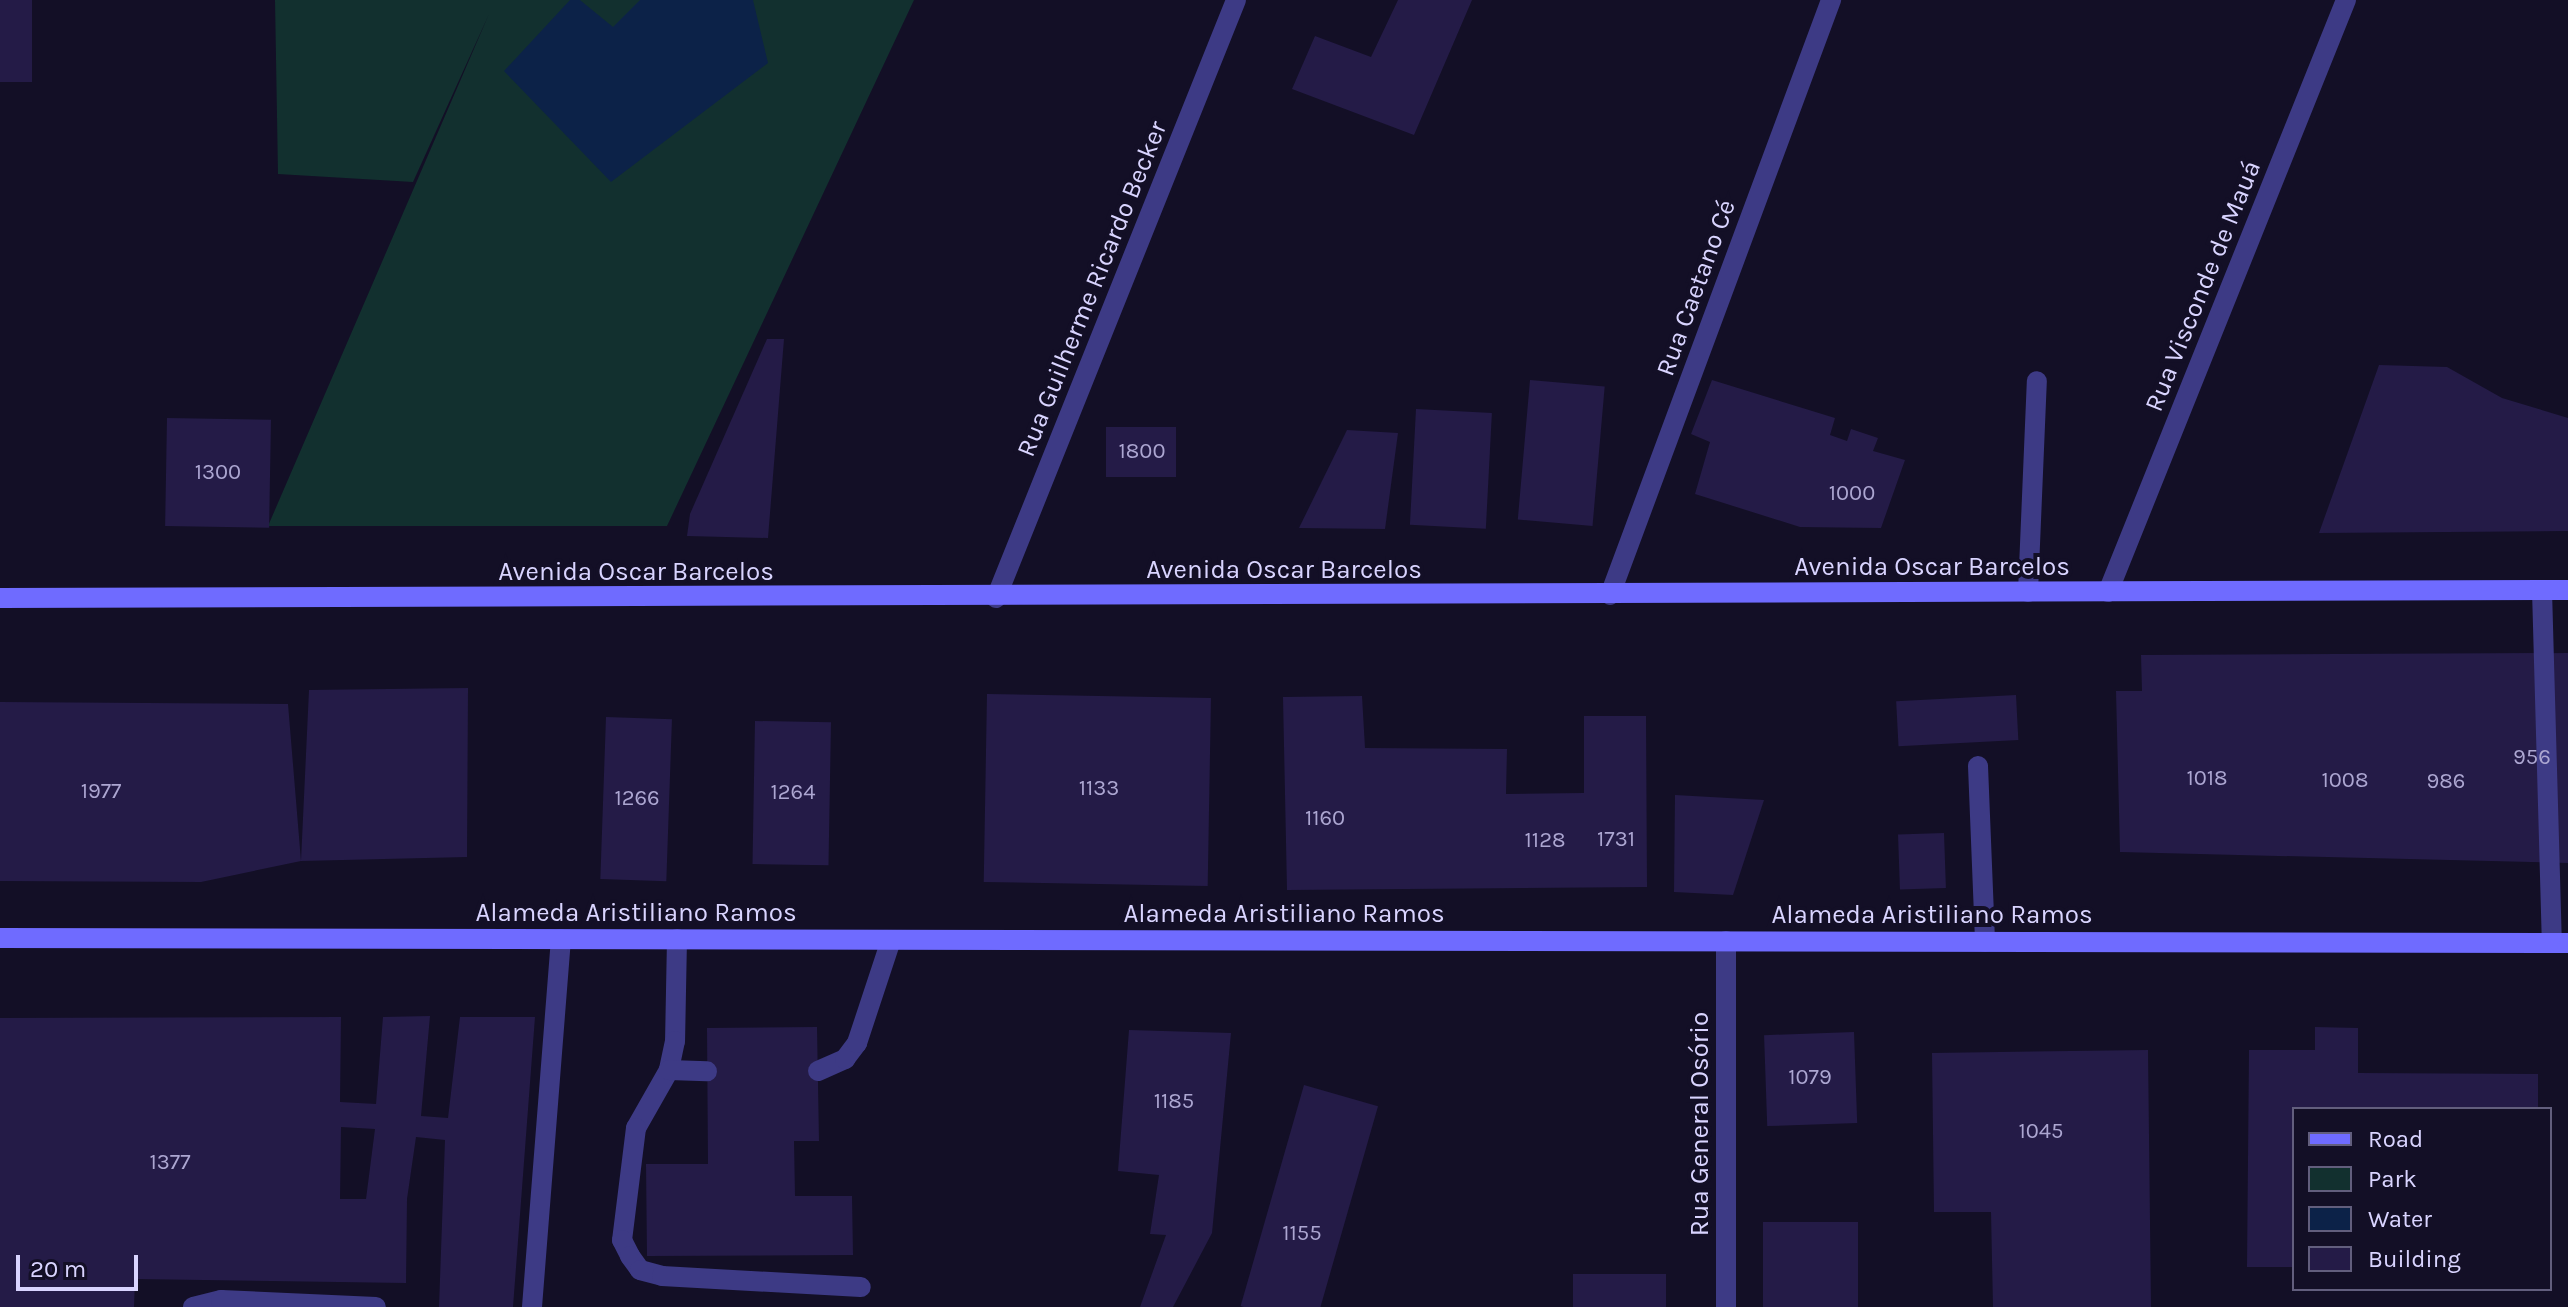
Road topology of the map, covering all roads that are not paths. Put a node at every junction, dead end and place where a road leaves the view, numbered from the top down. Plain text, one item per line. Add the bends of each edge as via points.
1 (1236, 0) edge
2 (1831, 0) edge
3 (2346, 0) edge
4 (2037, 381) dead end
5 (2542, 590) junction
6 (2568, 590) edge
7 (2028, 592) junction
8 (2108, 592) junction
9 (1610, 595) junction
10 (0, 598) edge
11 (996, 598) junction
12 (1978, 766) dead end
13 (0, 938) edge
14 (561, 939) junction
15 (677, 939) junction
16 (891, 940) junction
17 (1726, 941) junction
18 (1985, 942) junction
19 (2560, 943) edge
20 (669, 1070) junction
21 (707, 1071) dead end
22 (818, 1071) dead end
23 (861, 1287) dead end
24 (282, 1305) edge
25 (193, 1307) edge
26 (376, 1307) edge
27 (532, 1307) edge
28 (1726, 1307) edge

1 - 11 street, Rua Guilherme Ricardo Becker
2 - 9 street, Rua Caetano Cé
3 - 8 street, Rua Visconde de Mauá
4 - 7 street
5 - 6 main road, Avenida Oscar Barcelos
5 - 8 main road, Avenida Oscar Barcelos
5 - 19 street
7 - 8 main road, Avenida Oscar Barcelos
7 - 9 main road, Avenida Oscar Barcelos
9 - 11 main road, Avenida Oscar Barcelos
10 - 11 main road, Avenida Oscar Barcelos
12 - 18 street
13 - 14 main road, Alameda Aristiliano Ramos
14 - 15 main road, Alameda Aristiliano Ramos
14 - 27 street
15 - 16 main road, Alameda Aristiliano Ramos
15 - 20 street via 675,1041
16 - 17 main road, Alameda Aristiliano Ramos
16 - 22 street via 857,1043 845,1059
17 - 18 main road, Alameda Aristiliano Ramos
17 - 28 street, Rua General Osório
18 - 19 main road, Alameda Aristiliano Ramos
20 - 21 street
20 - 23 street via 636,1128 622,1240 640,1270 662,1276
24 - 25 street via 221,1300
24 - 26 street

